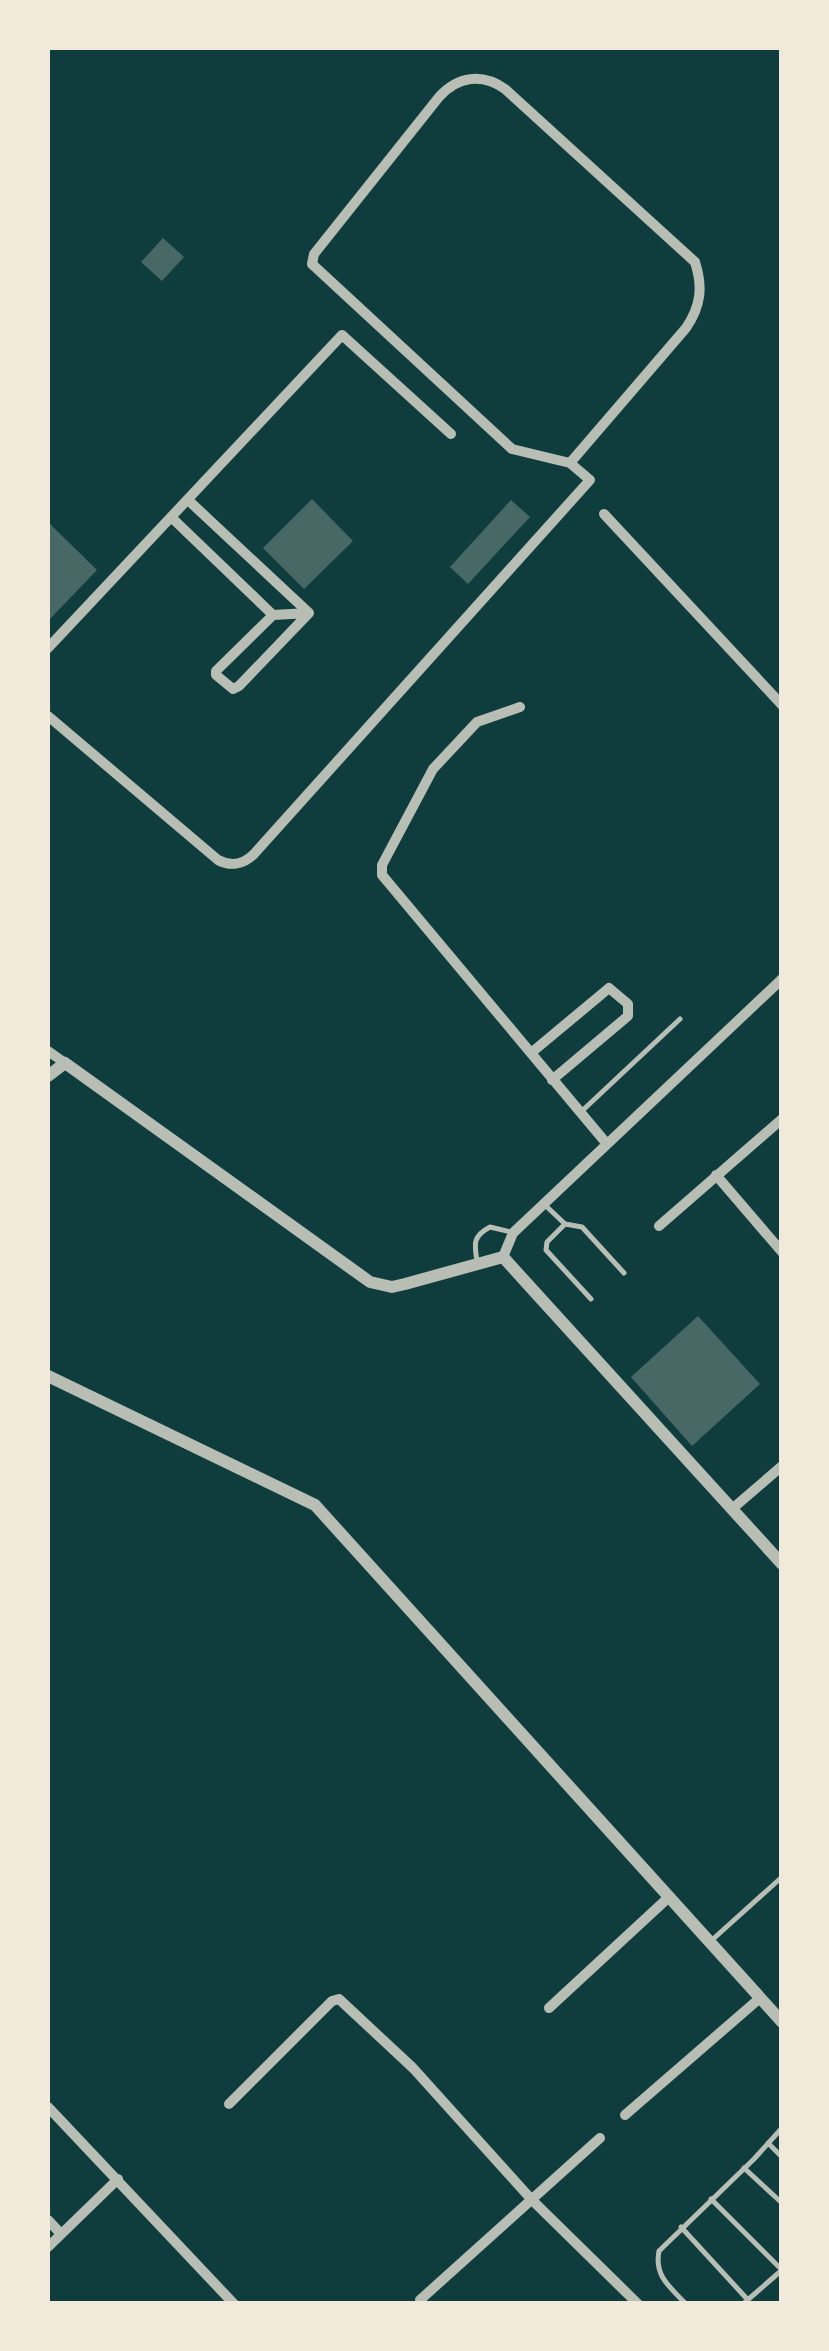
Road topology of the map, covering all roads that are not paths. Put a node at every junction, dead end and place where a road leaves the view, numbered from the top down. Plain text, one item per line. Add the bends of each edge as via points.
1 (451, 434) dead end
2 (570, 462) junction
3 (188, 500) junction
4 (604, 514) dead end
5 (171, 517) junction
6 (309, 613) junction
7 (273, 616) junction
8 (48, 648) edge
9 (782, 705) edge
10 (520, 707) dead end
11 (48, 716) edge
12 (782, 979) edge
13 (680, 1019) dead end
14 (48, 1050) edge
15 (531, 1053) junction
16 (65, 1063) junction
17 (48, 1076) edge
18 (552, 1080) junction
19 (580, 1112) junction
20 (782, 1118) edge
21 (608, 1144) junction
22 (716, 1176) junction
23 (545, 1205) junction
24 (565, 1224) junction
25 (659, 1226) dead end
26 (513, 1233) junction
27 (777, 1238) edge
28 (782, 1252) edge
29 (503, 1257) junction
30 (478, 1264) junction
31 (624, 1273) dead end
32 (592, 1299) dead end
33 (48, 1376) edge
34 (782, 1466) edge
35 (732, 1509) junction
36 (782, 1564) edge
37 (782, 1877) edge
38 (669, 1897) junction
39 (710, 1942) junction
40 (760, 1998) junction
41 (548, 2008) dead end
42 (782, 2022) edge
43 (229, 2104) dead end
44 (48, 2107) edge
45 (625, 2115) dead end
46 (782, 2128) edge
47 (600, 2138) dead end
48 (768, 2143) junction
49 (782, 2157) edge
50 (744, 2168) junction
51 (118, 2179) junction
52 (782, 2188) edge
53 (774, 2196) junction
54 (710, 2199) junction
55 (532, 2200) junction
56 (782, 2203) edge
57 (48, 2220) edge
58 (681, 2227) junction
59 (62, 2234) junction
60 (48, 2247) edge
61 (782, 2270) edge
62 (420, 2300) dead end
63 (745, 2302) edge
64 (234, 2304) edge
65 (638, 2304) edge
66 (686, 2304) edge

1 - 3 street via 342,335
2 - 2 street via 686,328 699,303 699,275 695,262 505,89 465,80 439,96 312,264 512,449
2 - 11 street via 590,480 244,862 218,860
3 - 5 street
3 - 6 street
4 - 9 street
5 - 7 street
5 - 8 street
6 - 7 street
6 - 7 street via 233,690 215,672
10 - 15 street via 477,722 433,770 382,876
12 - 21 street
13 - 19 lane
14 - 16 street
15 - 18 street
15 - 18 street via 610,988 628,1004 628,1016
16 - 17 street
16 - 30 street via 370,1282 392,1287
18 - 19 street
19 - 21 street
20 - 22 street
21 - 23 street
22 - 25 street
22 - 27 street
23 - 24 lane
23 - 26 street
24 - 31 lane via 582,1227
24 - 32 lane via 546,1250
26 - 29 street
26 - 30 lane via 490,1227 478,1233
27 - 28 street
29 - 30 street
29 - 35 street
33 - 38 street via 315,1505
34 - 35 street
35 - 36 street
37 - 39 lane
38 - 39 street
38 - 41 street
39 - 40 street
40 - 42 street
40 - 45 street
43 - 55 street via 339,1999 413,2068
44 - 51 street
46 - 48 lane
47 - 55 street
48 - 49 lane
48 - 50 lane
50 - 53 lane
50 - 54 lane
51 - 59 street
51 - 64 street
52 - 53 lane
53 - 56 lane
54 - 58 lane
54 - 61 lane
55 - 62 street
55 - 65 street
57 - 59 street
58 - 63 lane
58 - 66 lane via 657,2262 660,2277
59 - 60 street
61 - 63 lane

